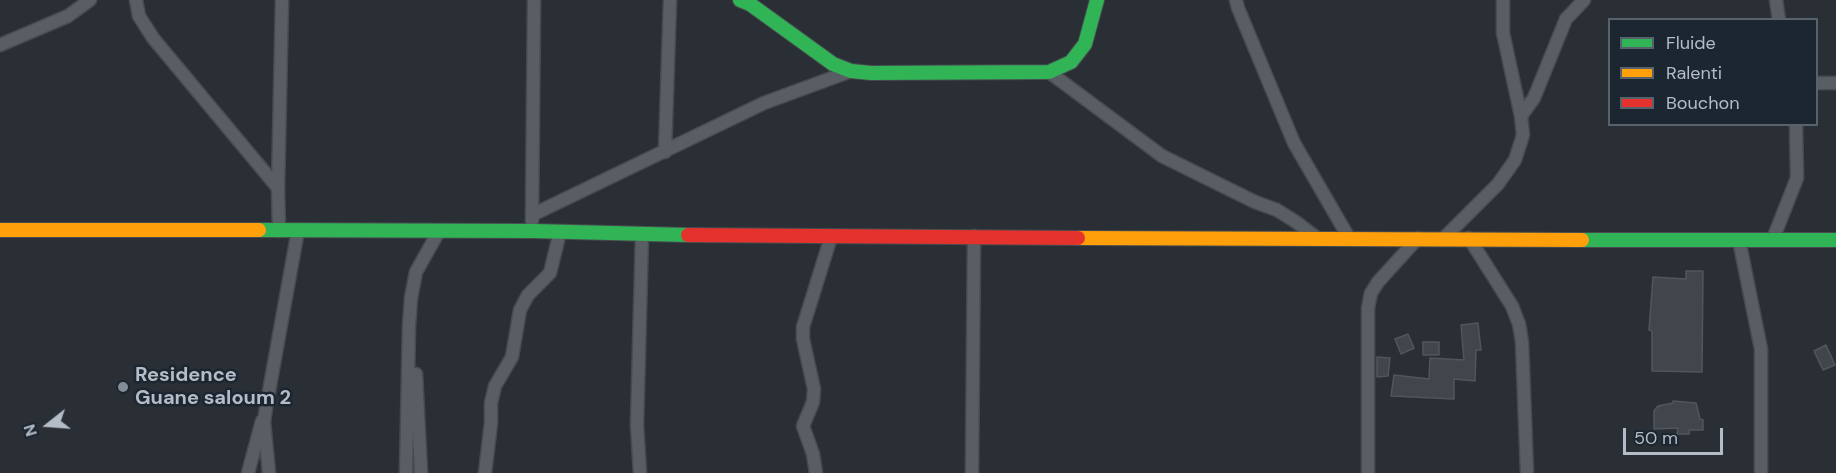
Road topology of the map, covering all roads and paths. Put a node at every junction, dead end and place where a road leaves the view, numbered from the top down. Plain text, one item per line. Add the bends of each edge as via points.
1 (90, 0) edge
2 (136, 0) edge
3 (282, 0) edge
4 (534, 0) edge
5 (670, 0) edge
6 (740, 0) edge
7 (1096, 0) edge
8 (1236, 0) edge
9 (1503, 0) edge
10 (1584, 0) edge
11 (1776, 0) edge
12 (1779, 18) edge
13 (0, 45) edge
14 (851, 71) junction
15 (1049, 72) junction
16 (1818, 83) edge
17 (1836, 83) edge
18 (1521, 116) junction
19 (1796, 126) edge
20 (665, 152) junction
21 (278, 188) junction
22 (532, 215) junction
23 (0, 230) edge
24 (298, 230) junction
25 (279, 231) junction
26 (439, 231) junction
27 (532, 231) junction
28 (560, 232) junction
29 (642, 235) junction
30 (974, 236) junction
31 (831, 237) junction
32 (1349, 238) junction
33 (1418, 238) junction
34 (1444, 238) junction
35 (1469, 238) junction
36 (1319, 239) junction
37 (1773, 239) junction
38 (1739, 240) junction
39 (1836, 240) edge
40 (409, 326) junction
41 (266, 408) junction
42 (248, 473) edge
43 (269, 473) edge
44 (406, 473) edge
45 (421, 473) edge
46 (485, 473) edge
47 (640, 473) edge
48 (816, 473) edge
49 (972, 473) edge
50 (1368, 473) edge
51 (1527, 473) edge
52 (1761, 473) edge

1 - 13 street via 68,16
2 - 21 street via 139,16 153,38
3 - 21 street
4 - 22 street
5 - 20 street
6 - 14 main road via 833,64
7 - 15 main road via 1085,44 1071,62
8 - 32 street via 1294,143
9 - 18 street via 1503,33
10 - 18 street via 1566,19 1534,98
11 - 12 street
14 - 15 main road
14 - 20 street via 764,103
15 - 36 street via 1162,156 1277,210
16 - 17 street
18 - 34 street via 1522,135 1515,160 1498,184
19 - 37 street via 1797,178
20 - 22 street
21 - 25 street
22 - 27 street
23 - 25 main road
24 - 25 main road
24 - 26 main road
24 - 41 street
26 - 27 main road
26 - 40 street via 416,272
27 - 28 main road
28 - 29 main road
28 - 46 street via 550,273 519,310 512,357 495,386 490,403
29 - 31 main road
29 - 47 street via 637,425
30 - 31 main road
30 - 36 main road
30 - 49 street
31 - 48 street via 803,327 814,389 803,426
32 - 33 main road
32 - 36 main road
33 - 34 main road
33 - 50 street via 1371,293
34 - 35 main road
35 - 38 main road
35 - 51 street via 1519,324
37 - 38 main road
37 - 39 main road
38 - 52 street via 1761,348
40 - 44 street
40 - 45 street via 414,348
41 - 42 street
41 - 43 street

